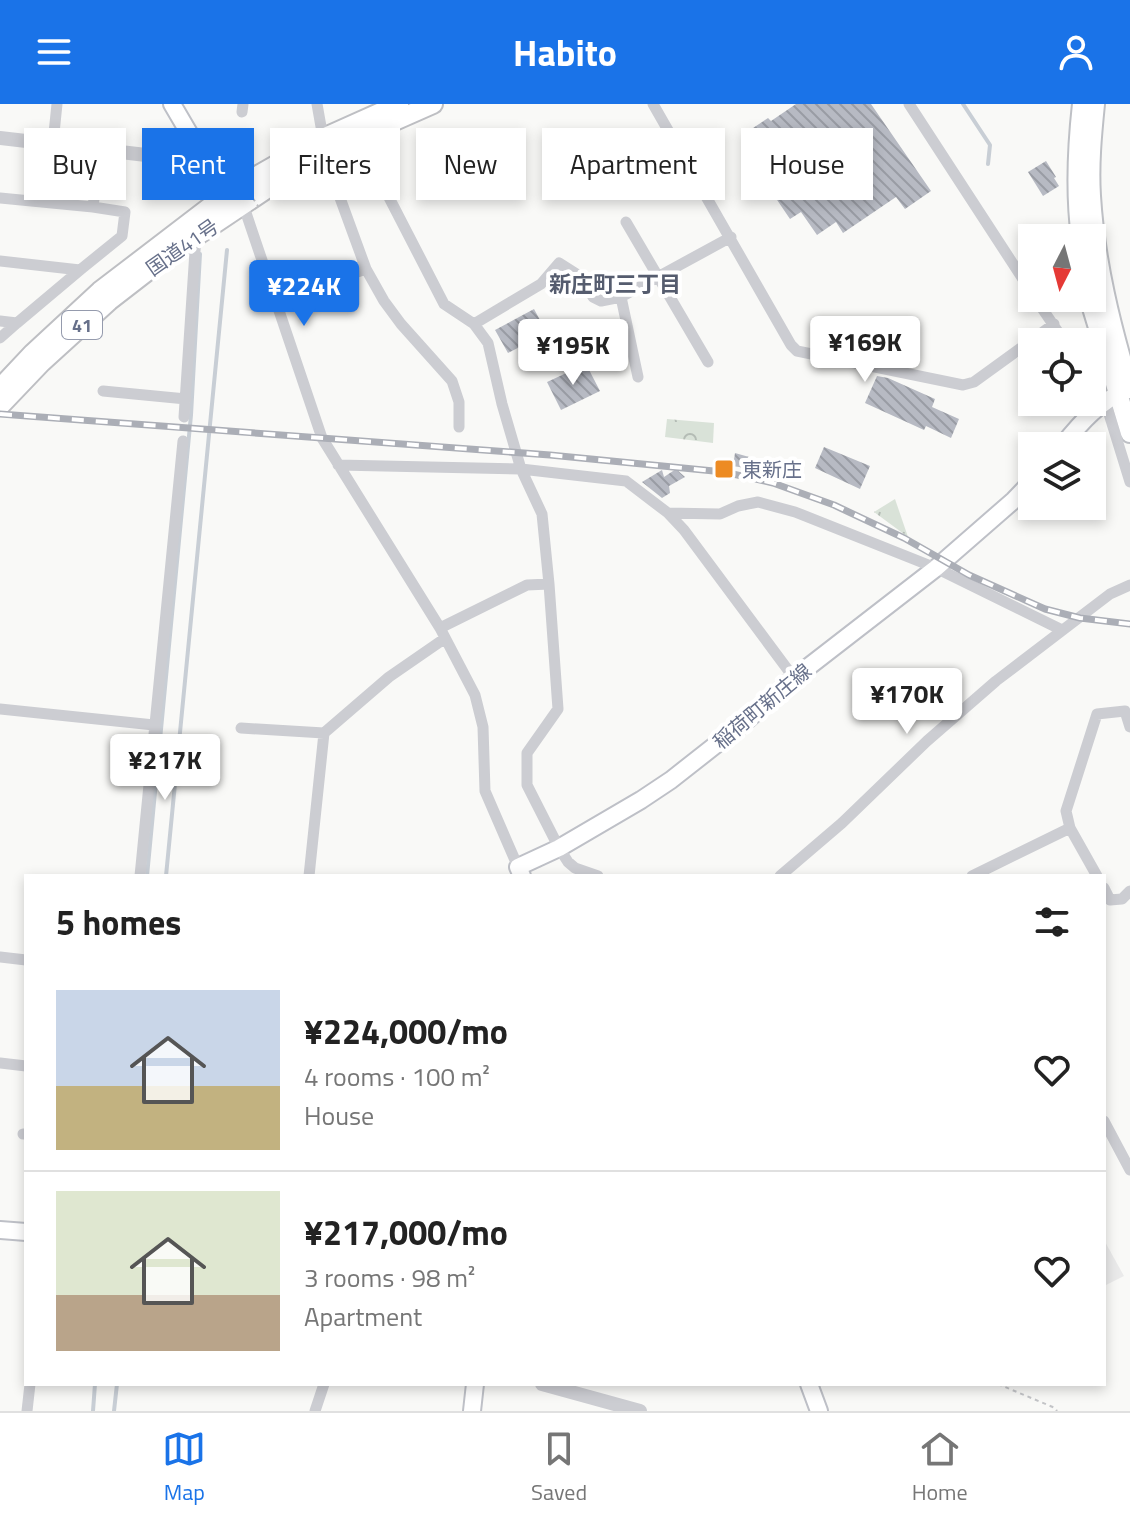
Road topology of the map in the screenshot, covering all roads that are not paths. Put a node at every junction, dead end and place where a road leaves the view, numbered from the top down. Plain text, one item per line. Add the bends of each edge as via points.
1 (57, 104) edge
2 (172, 104) edge
3 (317, 104) edge
4 (399, 104) edge
5 (433, 104) edge
6 (653, 104) edge
7 (664, 104) edge
8 (909, 104) edge
9 (1082, 104) edge
10 (1095, 104) edge
11 (662, 120) junction
12 (55, 128) edge
13 (190, 128) edge
14 (321, 128) edge
15 (356, 128) edge
16 (379, 128) edge
17 (0, 138) edge
18 (24, 140) edge
19 (0, 198) edge
20 (94, 200) edge
21 (244, 200) junction
22 (342, 200) edge
23 (390, 200) edge
24 (93, 207) junction
25 (626, 222) dead end
26 (1080, 224) edge
27 (196, 235) junction
28 (731, 237) junction
29 (167, 247) junction
30 (0, 261) edge
31 (366, 269) junction
32 (80, 270) junction
33 (1018, 271) edge
34 (659, 277) junction
35 (621, 297) junction
36 (275, 300) junction
37 (1045, 312) edge
38 (1094, 312) edge
39 (0, 321) edge
40 (17, 323) junction
41 (474, 324) junction
42 (1054, 324) junction
43 (1056, 328) edge
44 (0, 338) edge
45 (708, 362) dead end
46 (638, 377) dead end
47 (0, 388) edge
48 (103, 391) dead end
49 (1122, 392) edge
50 (186, 399) junction
51 (0, 406) edge
52 (184, 417) dead end
53 (459, 427) dead end
54 (1074, 432) edge
55 (1130, 433) edge
56 (183, 441) dead end
57 (338, 465) junction
58 (521, 469) junction
59 (1130, 482) edge
60 (1018, 496) edge
61 (668, 513) junction
62 (936, 568) junction
63 (549, 584) junction
64 (1130, 585) edge
65 (1062, 630) junction
66 (442, 634) junction
67 (794, 678) junction
68 (0, 709) edge
69 (1128, 711) edge
70 (154, 725) junction
71 (1130, 727) edge
72 (241, 728) dead end
73 (324, 733) junction
74 (1070, 828) junction
75 (559, 848) junction
76 (520, 872) edge
77 (140, 874) edge
78 (309, 874) edge
79 (592, 874) edge
80 (782, 874) edge
81 (976, 874) edge
82 (1096, 874) edge
83 (1130, 891) edge
84 (1106, 892) edge
85 (0, 957) edge
86 (24, 960) edge
87 (0, 1063) edge
88 (24, 1066) edge
89 (1106, 1125) edge
90 (1130, 1170) edge
91 (0, 1230) edge
92 (24, 1232) edge
93 (30, 1386) edge
94 (323, 1386) edge
95 (475, 1386) edge
96 (549, 1386) edge
97 (810, 1386) edge
98 (27, 1411) edge
99 (315, 1411) edge
100 (472, 1411) edge
101 (640, 1411) edge
102 (819, 1411) edge

1 - 12 street
2 - 13 main road
3 - 14 street
4 - 15 main road, 国道41号 / 41
5 - 16 main road, 国道41号 / 41
6 - 11 street
7 - 11 street
8 - 33 street
9 - 26 main road
10 - 49 main road via 1091,196
11 - 28 street
17 - 18 street
19 - 24 street
20 - 24 street
21 - 27 main road, 国道41号 / 41
21 - 29 main road, 国道41号 / 41
21 - 36 street
22 - 31 street
23 - 41 street via 444,304
24 - 32 street via 125,212 122,236
25 - 34 street
27 - 29 main road, 国道41号 / 41
27 - 50 street
28 - 34 street
28 - 42 street via 797,351 963,385
29 - 47 main road, 国道41号 / 41 via 100,291
29 - 51 main road, 国道41号 / 41
30 - 32 street
31 - 36 street
31 - 53 street via 401,324 452,381
32 - 40 street
34 - 35 street
34 - 45 street
35 - 41 street via 593,297 581,277 559,263 541,284
35 - 46 street
36 - 57 street via 316,423
37 - 42 street
38 - 49 main road
39 - 40 street
40 - 44 street
41 - 58 street via 488,343
42 - 43 street
48 - 50 street
49 - 54 main road
49 - 55 main road
49 - 59 street
50 - 52 street
56 - 70 street
57 - 58 street
57 - 66 street
58 - 61 street via 626,481
58 - 63 street via 542,514
60 - 62 main road, 稲荷町新庄線
61 - 62 street via 720,514 758,502
61 - 67 street
62 - 65 street
62 - 67 main road, 稲荷町新庄線
63 - 66 street via 527,585
63 - 75 street via 558,709 527,753 527,785
64 - 65 street
65 - 80 street via 927,741
66 - 73 street
66 - 76 street via 475,695 483,727 485,791
67 - 75 main road, 稲荷町新庄線 via 671,780
68 - 70 street
69 - 71 street
69 - 74 street via 1097,714 1066,811
70 - 77 street
72 - 73 street
73 - 78 street
74 - 81 street
74 - 82 street
75 - 76 main road, 稲荷町新庄線
75 - 79 street via 575,868
83 - 84 street via 1122,899 1110,900
85 - 86 street
87 - 88 street
89 - 90 street
91 - 92 main road
93 - 98 street
94 - 99 street
95 - 100 main road
96 - 101 street
97 - 102 main road

